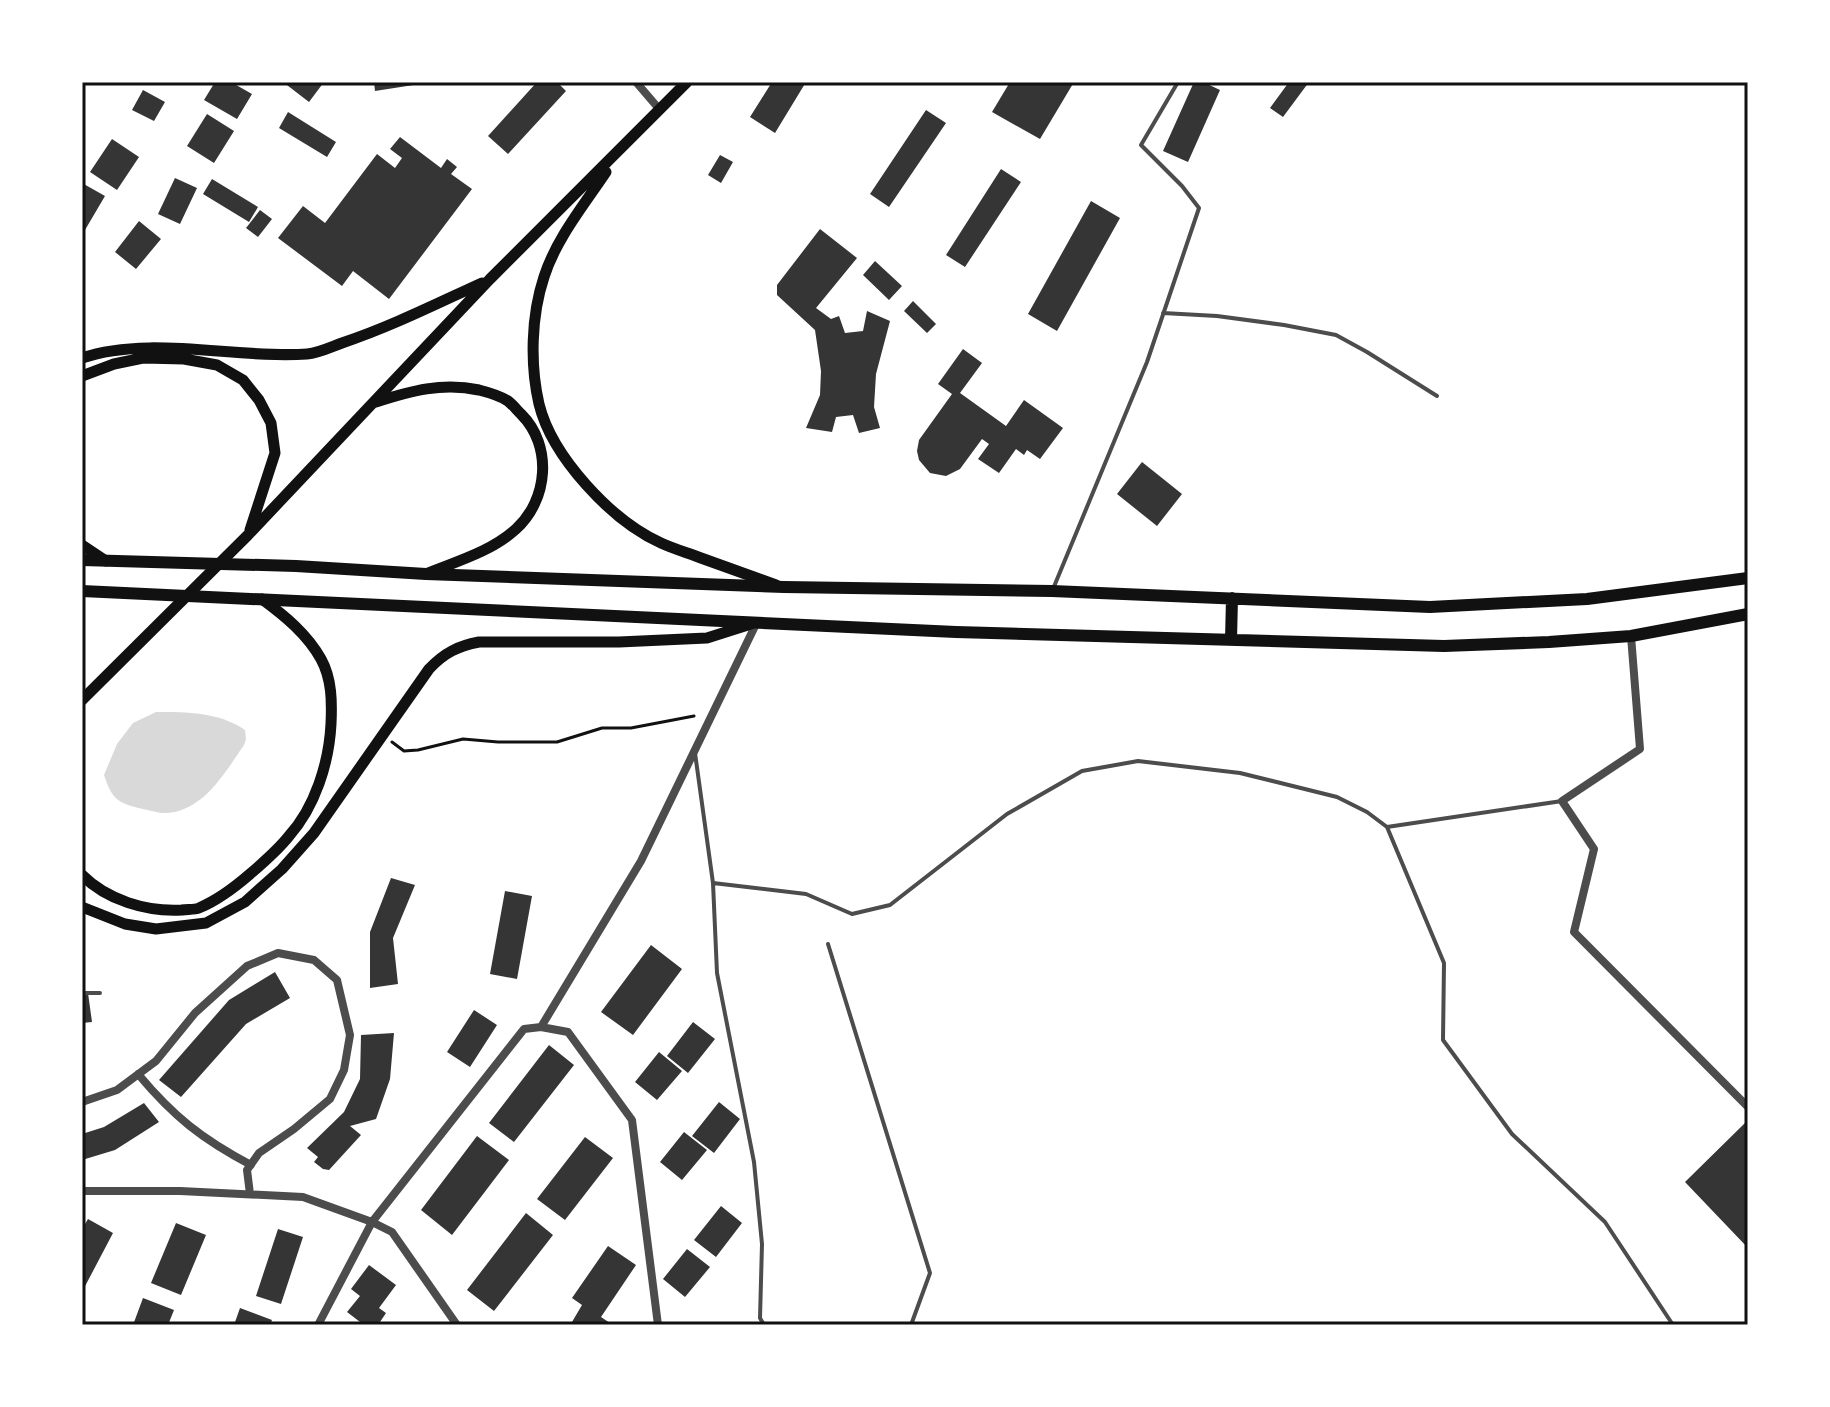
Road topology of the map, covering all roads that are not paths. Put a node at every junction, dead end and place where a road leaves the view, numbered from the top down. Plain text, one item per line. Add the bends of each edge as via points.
1 (636, 82) edge
2 (687, 82) edge
3 (1178, 82) edge
4 (660, 110) junction
5 (620, 150) junction
6 (490, 279) junction
7 (1163, 313) junction
8 (82, 358) edge
9 (82, 376) edge
10 (1437, 396) dead end
11 (375, 402) junction
12 (248, 535) junction
13 (82, 545) edge
14 (82, 560) edge
15 (106, 561) junction
16 (426, 574) junction
17 (1748, 578) edge
18 (784, 587) junction
19 (84, 591) edge
20 (1052, 591) junction
21 (1232, 598) junction
22 (262, 599) junction
23 (1748, 614) edge
24 (757, 622) junction
25 (1631, 636) junction
26 (1231, 640) junction
27 (91, 690) junction
28 (82, 700) edge
29 (82, 707) edge
30 (695, 751) junction
31 (1562, 801) junction
32 (1387, 827) junction
33 (82, 875) edge
34 (713, 883) junction
35 (82, 907) edge
36 (828, 944) dead end
37 (82, 993) edge
38 (100, 993) dead end
39 (541, 1027) junction
40 (138, 1074) junction
41 (82, 1102) edge
42 (1748, 1107) edge
43 (251, 1165) junction
44 (82, 1191) edge
45 (250, 1194) junction
46 (372, 1222) junction
47 (318, 1325) edge
48 (457, 1325) edge
49 (658, 1325) edge
50 (764, 1325) edge
51 (911, 1325) edge
52 (1673, 1325) edge

1 - 4 street
2 - 4 main road
3 - 7 lane via 1141,145 1199,208
4 - 5 main road
5 - 6 main road
5 - 18 main road via 565,233 544,276 534,339 540,406 567,462 613,512 660,543
6 - 8 main road via 369,334 311,353 157,348 103,351
6 - 11 main road
7 - 10 lane via 1336,335
7 - 20 lane
9 - 12 main road via 143,358 184,359 217,365 243,380 271,423 275,453
11 - 12 main road
11 - 16 main road via 419,388 479,390 508,401 538,439 542,488 532,511 499,543
12 - 27 main road
13 - 15 main road
14 - 15 main road
15 - 16 main road
16 - 18 main road
17 - 21 main road via 1587,599 1430,607
18 - 20 main road
19 - 22 main road
20 - 21 main road
21 - 26 main road
22 - 24 main road
22 - 33 main road via 300,631 321,660 332,702 324,767 292,834 235,887 198,909 168,911 128,904
23 - 25 main road
24 - 26 main road
24 - 30 street
24 - 35 main road via 707,638 460,645 429,669 314,833 245,902 206,923 156,929 125,924
25 - 26 main road via 1444,646
25 - 31 street via 1640,749
27 - 28 main road
27 - 29 main road
30 - 34 lane
30 - 39 street via 641,861
31 - 32 lane
31 - 42 street via 1594,849 1574,932
32 - 34 lane via 1337,797 1240,773 1138,761 1082,771 1007,814 890,905 852,914 806,894
32 - 52 lane via 1444,963 1443,1040 1512,1134 1605,1222
34 - 50 lane via 717,973 754,1162
36 - 51 lane via 930,1273
37 - 38 lane
39 - 46 street via 524,1029
39 - 49 street via 568,1032 632,1120
40 - 41 street via 117,1090
40 - 43 street via 187,1125
40 - 43 street via 247,966 278,953 314,960 337,980 350,1035 344,1070 330,1099 259,1153
43 - 45 street
44 - 45 street
45 - 46 street via 303,1197
46 - 47 street
46 - 48 street via 392,1232

